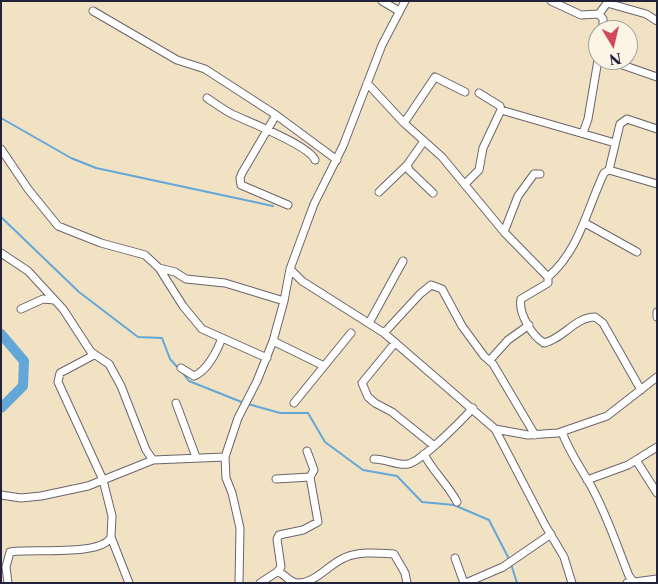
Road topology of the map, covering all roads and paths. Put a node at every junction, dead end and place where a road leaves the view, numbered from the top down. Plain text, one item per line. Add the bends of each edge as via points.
1 (382, 1) edge
2 (405, 1) edge
3 (551, 1) edge
4 (607, 2) edge
5 (93, 11) dead end
6 (399, 11) junction
7 (599, 14) junction
8 (603, 20) edge
9 (657, 21) edge
10 (596, 70) edge
11 (635, 70) edge
12 (657, 78) edge
13 (367, 83) junction
14 (465, 92) dead end
15 (479, 93) dead end
16 (207, 98) dead end
17 (501, 110) junction
18 (276, 115) junction
19 (404, 123) junction
20 (267, 129) junction
21 (657, 130) edge
22 (583, 134) junction
23 (424, 142) junction
24 (615, 142) junction
25 (1, 149) edge
26 (315, 160) dead end
27 (336, 160) junction
28 (407, 165) junction
29 (609, 170) junction
30 (540, 174) dead end
31 (465, 184) junction
32 (657, 184) edge
33 (379, 192) dead end
34 (433, 194) dead end
35 (288, 205) dead end
36 (585, 223) junction
37 (504, 232) junction
38 (637, 252) dead end
39 (1, 253) edge
40 (404, 261) dead end
41 (159, 268) junction
42 (290, 269) junction
43 (548, 277) junction
44 (284, 301) junction
45 (56, 302) junction
46 (21, 309) dead end
47 (657, 312) edge
48 (657, 317) edge
49 (369, 323) junction
50 (529, 325) junction
51 (351, 333) dead end
52 (384, 334) junction
53 (222, 338) junction
54 (273, 341) junction
55 (394, 344) junction
56 (94, 355) junction
57 (267, 358) junction
58 (490, 360) junction
59 (324, 366) junction
60 (181, 368) dead end
61 (657, 377) edge
62 (641, 390) junction
63 (176, 403) dead end
64 (294, 404) dead end
65 (473, 408) junction
66 (495, 429) junction
67 (562, 432) junction
68 (535, 435) junction
69 (433, 445) junction
70 (657, 447) edge
71 (307, 451) dead end
72 (424, 454) junction
73 (196, 457) junction
74 (225, 457) junction
75 (374, 459) dead end
76 (153, 460) junction
77 (636, 460) junction
78 (310, 476) junction
79 (276, 479) dead end
80 (103, 480) junction
81 (587, 480) junction
82 (657, 493) edge
83 (1, 495) edge
84 (457, 502) dead end
85 (551, 534) junction
86 (111, 537) junction
87 (455, 558) dead end
88 (4, 561) edge
89 (277, 572) junction
90 (657, 579) edge
91 (128, 582) edge
92 (630, 582) edge
93 (8, 583) edge
94 (239, 583) edge
95 (260, 583) edge
96 (407, 583) edge
97 (465, 583) edge
98 (572, 583) edge

1 - 6 street
2 - 6 street
3 - 7 street via 581,15
4 - 7 street
4 - 9 street via 646,14
5 - 18 street via 177,60 205,69
6 - 13 street
7 - 8 street
10 - 22 street
11 - 12 street
13 - 19 street
13 - 27 street
14 - 19 street via 434,77
15 - 17 street via 500,106
16 - 20 street via 232,114
17 - 22 street
17 - 31 street via 483,148 479,170
18 - 20 street
18 - 27 street
19 - 23 street
20 - 26 street via 314,156
20 - 35 street via 240,180 242,185
21 - 24 street via 627,119 620,124
22 - 24 street
23 - 28 street
23 - 31 street
24 - 29 street
25 - 41 street via 58,226 101,243 145,255
27 - 42 street via 314,204
28 - 33 street
28 - 34 street
29 - 32 street
29 - 36 street via 602,179
30 - 37 street via 534,174 518,196
31 - 37 street
36 - 38 street
36 - 43 street via 560,267
37 - 43 street
39 - 45 street via 28,271
40 - 49 street
41 - 44 street via 186,279 225,283
41 - 53 street via 198,324
42 - 44 street
42 - 49 street via 302,281
43 - 50 street via 545,286 521,299 519,307
44 - 54 street
45 - 46 street via 42,298
45 - 56 street
47 - 48 street
49 - 52 street
50 - 58 street via 508,340
50 - 62 street via 544,343 551,342 582,320 595,317 603,323
51 - 59 street
52 - 55 street
52 - 58 street via 420,294 431,285 437,286 462,326
53 - 57 street
53 - 60 street via 199,374 194,376
54 - 57 street
54 - 59 street
55 - 65 street
55 - 69 street via 362,383 368,397
56 - 76 street via 109,364
56 - 80 street via 60,373 58,382
57 - 74 street via 238,418
58 - 68 street
59 - 64 street
61 - 62 street
62 - 67 street via 606,416
63 - 73 street
65 - 66 street
65 - 69 street
66 - 68 street
66 - 85 street
67 - 68 street
67 - 81 street
69 - 72 street
70 - 77 street
71 - 78 street via 314,470
72 - 75 street via 416,462 406,464
72 - 84 street
73 - 74 street
73 - 76 street
74 - 94 street via 226,478 240,528
76 - 80 street
77 - 81 street
77 - 82 street
78 - 79 street
78 - 89 street via 318,522 303,530 279,535 281,567
80 - 83 street via 41,496
80 - 86 street via 112,516
81 - 92 street via 611,529
85 - 97 street via 503,567
85 - 98 street via 564,557
86 - 88 street via 103,544 65,551 10,552
86 - 91 street
87 - 97 street
88 - 93 street
89 - 95 street
89 - 96 street via 290,580 302,582 316,578 345,557 386,553 398,558
90 - 92 street

